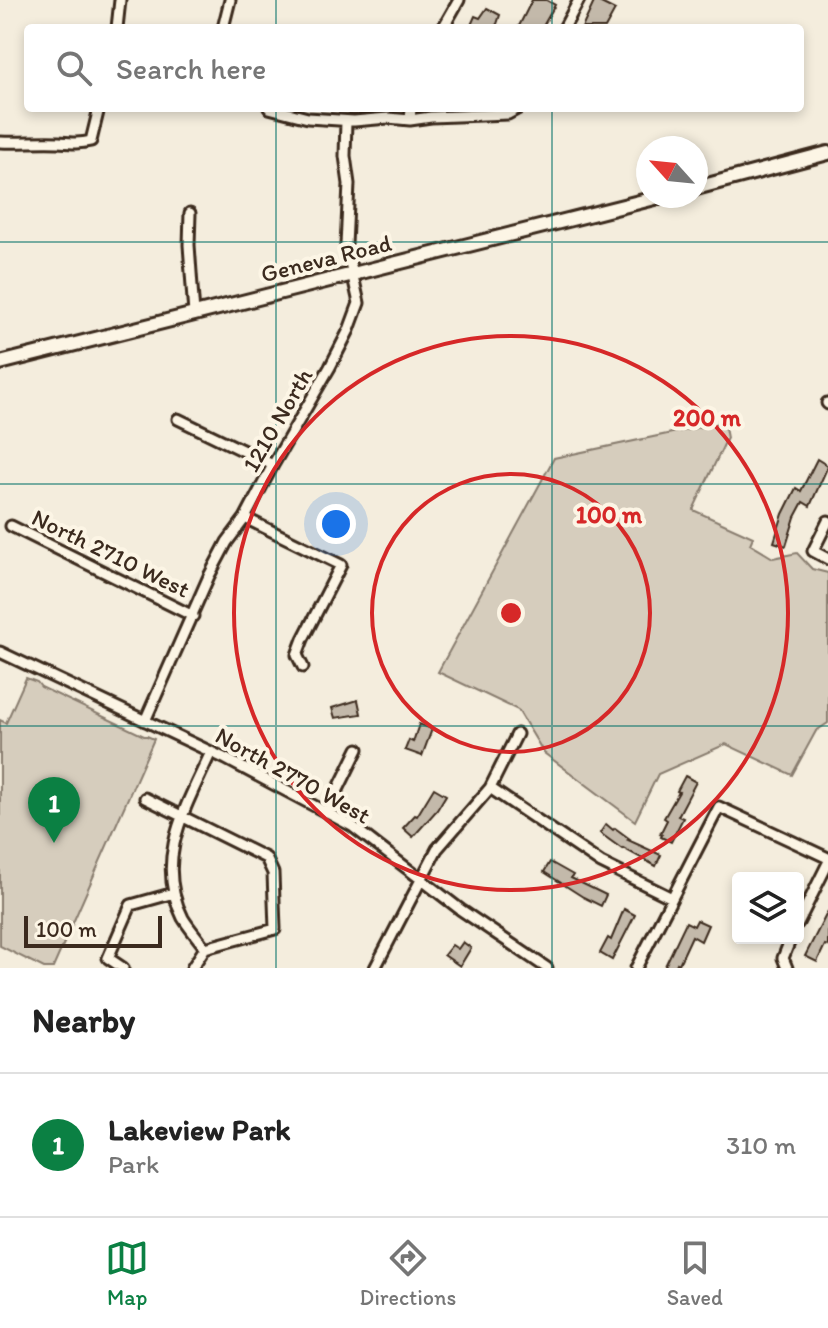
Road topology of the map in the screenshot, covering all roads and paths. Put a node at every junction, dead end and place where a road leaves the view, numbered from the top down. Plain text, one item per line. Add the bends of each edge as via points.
1 (120, 0) edge
2 (230, 0) edge
3 (459, 0) edge
4 (579, 0) edge
5 (117, 24) edge
6 (224, 24) edge
7 (445, 24) edge
8 (566, 24) edge
9 (98, 112) edge
10 (285, 112) edge
11 (411, 112) edge
12 (512, 112) edge
13 (410, 120) junction
14 (346, 121) junction
15 (0, 142) edge
16 (828, 153) edge
17 (708, 185) edge
18 (636, 203) edge
19 (190, 213) dead end
20 (353, 274) junction
21 (194, 314) junction
22 (0, 363) edge
23 (178, 419) dead end
24 (273, 465) junction
25 (245, 518) junction
26 (828, 521) edge
27 (11, 526) dead end
28 (828, 559) edge
29 (193, 616) junction
30 (0, 652) edge
31 (303, 667) dead end
32 (145, 721) junction
33 (517, 734) dead end
34 (358, 749) dead end
35 (211, 752) junction
36 (490, 788) junction
37 (145, 798) dead end
38 (327, 812) junction
39 (183, 815) junction
40 (828, 860) edge
41 (420, 878) junction
42 (174, 893) junction
43 (672, 898) junction
44 (804, 910) edge
45 (788, 944) edge
46 (205, 948) junction
47 (785, 964) edge
48 (123, 968) edge
49 (192, 968) edge
50 (375, 968) edge
51 (547, 968) edge
52 (636, 968) edge

1 - 5 street
2 - 6 street
3 - 7 street
4 - 8 street
9 - 15 street via 91,141
10 - 14 street
11 - 13 street
12 - 13 street
13 - 14 street
14 - 20 street, 1210 North via 346,245
16 - 17 main road
18 - 20 main road, Geneva Road
19 - 21 street
20 - 21 main road, Geneva Road
20 - 24 street, 1210 North via 359,303 349,330
21 - 22 main road, Geneva Road
23 - 24 street
24 - 25 street, 1210 North
25 - 29 street, 1210 North via 227,542
25 - 31 street via 341,565 297,655
26 - 28 street via 813,551
27 - 29 street, North 2710 West
29 - 32 street, 1210 North
30 - 32 street, North 2770 West
32 - 35 street, North 2770 West
33 - 36 street
34 - 38 street
35 - 38 street, North 2770 West
35 - 39 street
36 - 41 street via 437,849
36 - 43 street via 601,863
37 - 39 street
38 - 41 street, North 2770 West
39 - 42 street via 171,855
39 - 46 street via 266,858 273,873 275,929
40 - 43 street via 719,807
40 - 44 street
41 - 50 street
41 - 51 street, North 2770 West
42 - 46 street
42 - 48 street via 131,905 108,958
43 - 52 street
45 - 47 street
46 - 49 street

